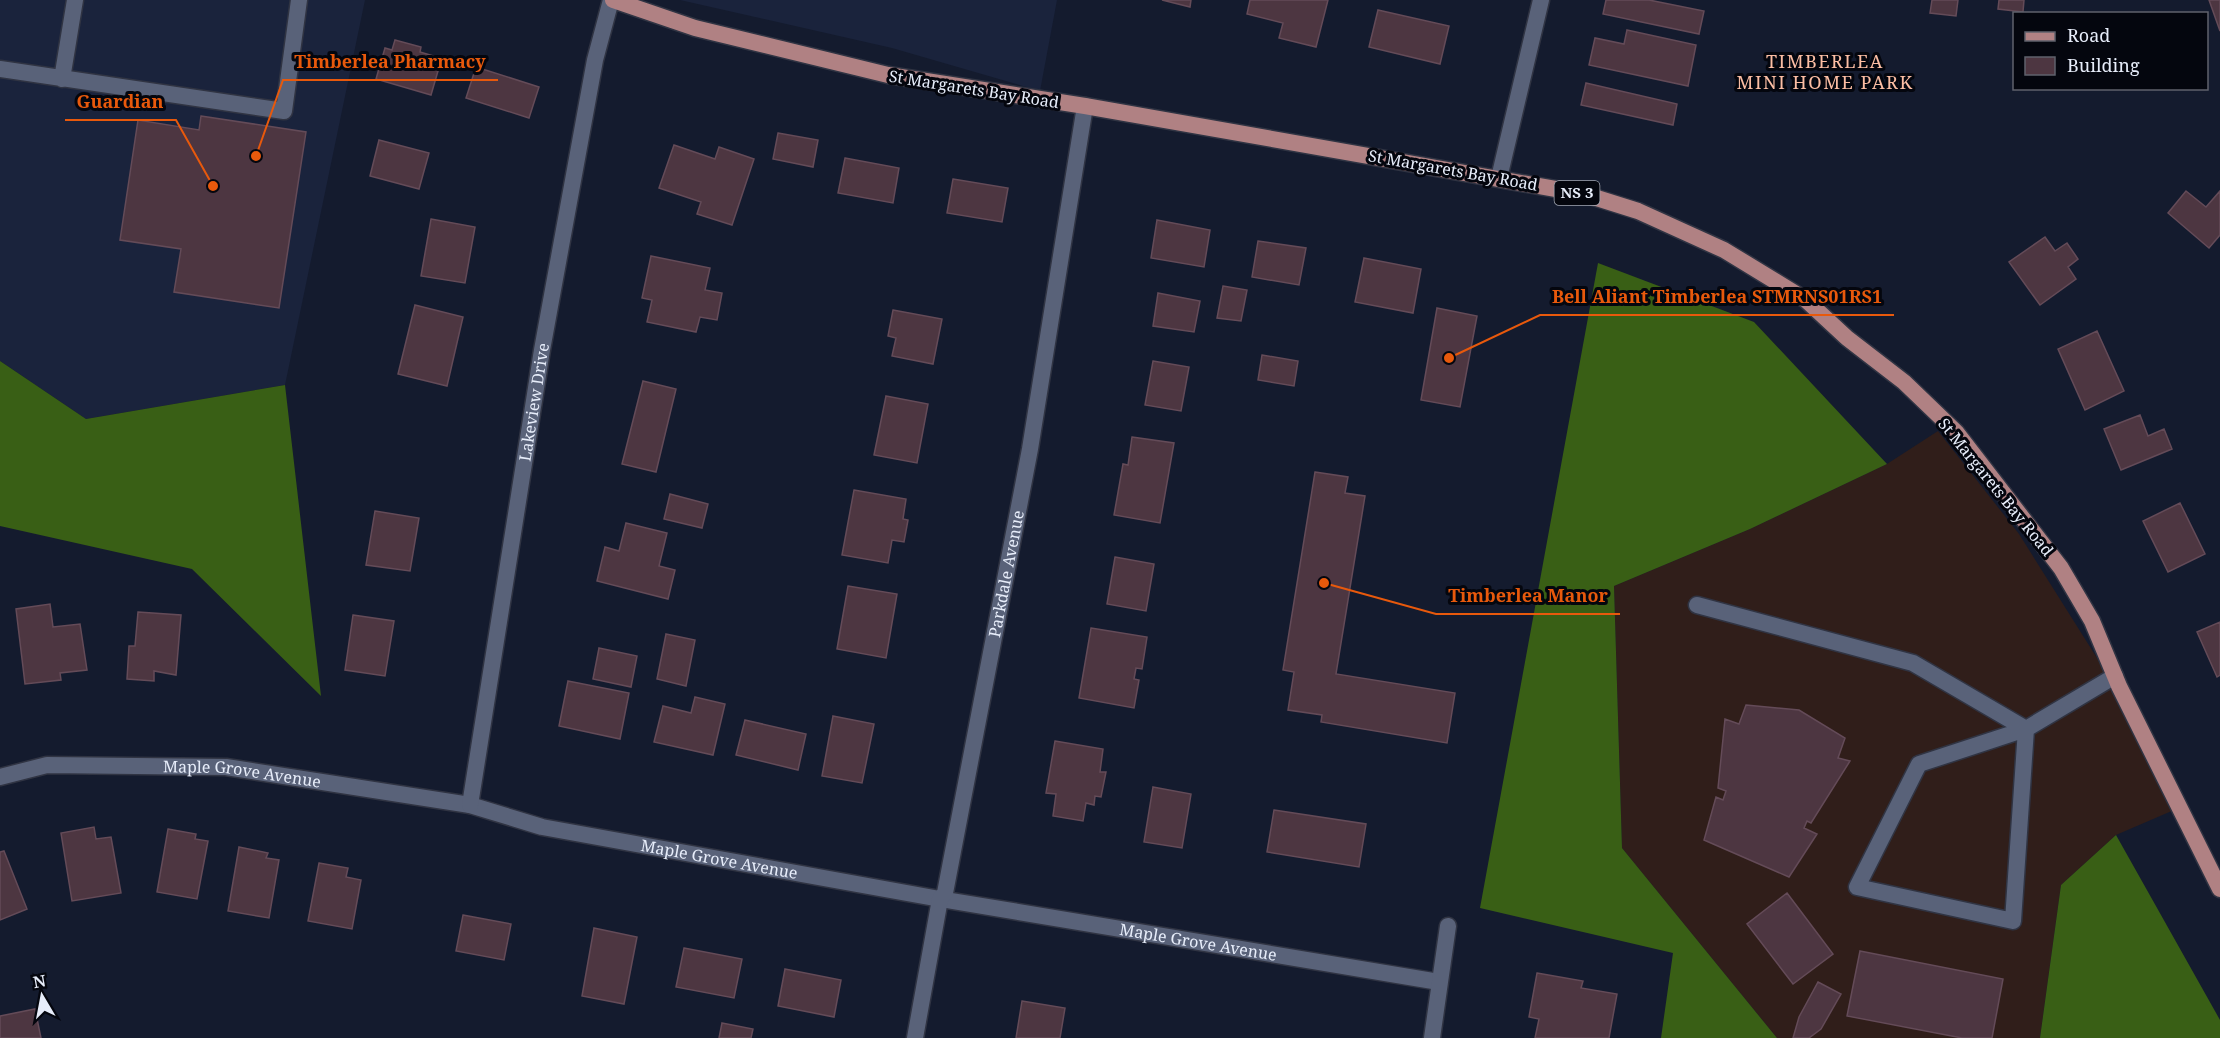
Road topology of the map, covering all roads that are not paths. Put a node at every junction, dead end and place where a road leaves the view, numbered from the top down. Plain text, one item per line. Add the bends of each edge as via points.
1 (75, 0) edge
2 (299, 0) edge
3 (612, 0) edge
4 (1541, 0) edge
5 (0, 69) edge
6 (62, 79) junction
7 (1085, 106) junction
8 (1499, 178) junction
9 (1697, 605) dead end
10 (2115, 676) junction
11 (2026, 729) junction
12 (0, 777) edge
13 (470, 805) junction
14 (2220, 889) edge
15 (940, 899) junction
16 (1448, 926) dead end
17 (1439, 982) junction
18 (915, 1038) edge
19 (1432, 1038) edge

1 - 6 street
2 - 6 street via 284,111
3 - 7 main road, St Margarets Bay Road / NS 3 via 695,28 888,75
3 - 13 street, Lakeview Drive via 595,60 542,350
4 - 8 street
5 - 6 street
7 - 8 main road, St Margarets Bay Road / NS 3
7 - 15 street, Parkdale Avenue via 1028,461 979,726 945,893
8 - 10 main road, St Margarets Bay Road / NS 3 via 1584,194 1638,211 1724,250 1806,300 1904,382 1956,432 2061,568 2092,621
9 - 11 street via 1913,663
10 - 11 street
10 - 14 main road, St Margarets Bay Road / NS 3
11 - 11 street via 1919,765 1857,887 2013,921
12 - 13 street, Maple Grove Avenue via 47,765 226,767
13 - 15 street, Maple Grove Avenue via 542,827
15 - 17 street, Maple Grove Avenue
15 - 18 street, Parkdale Avenue
16 - 17 street
17 - 19 street

